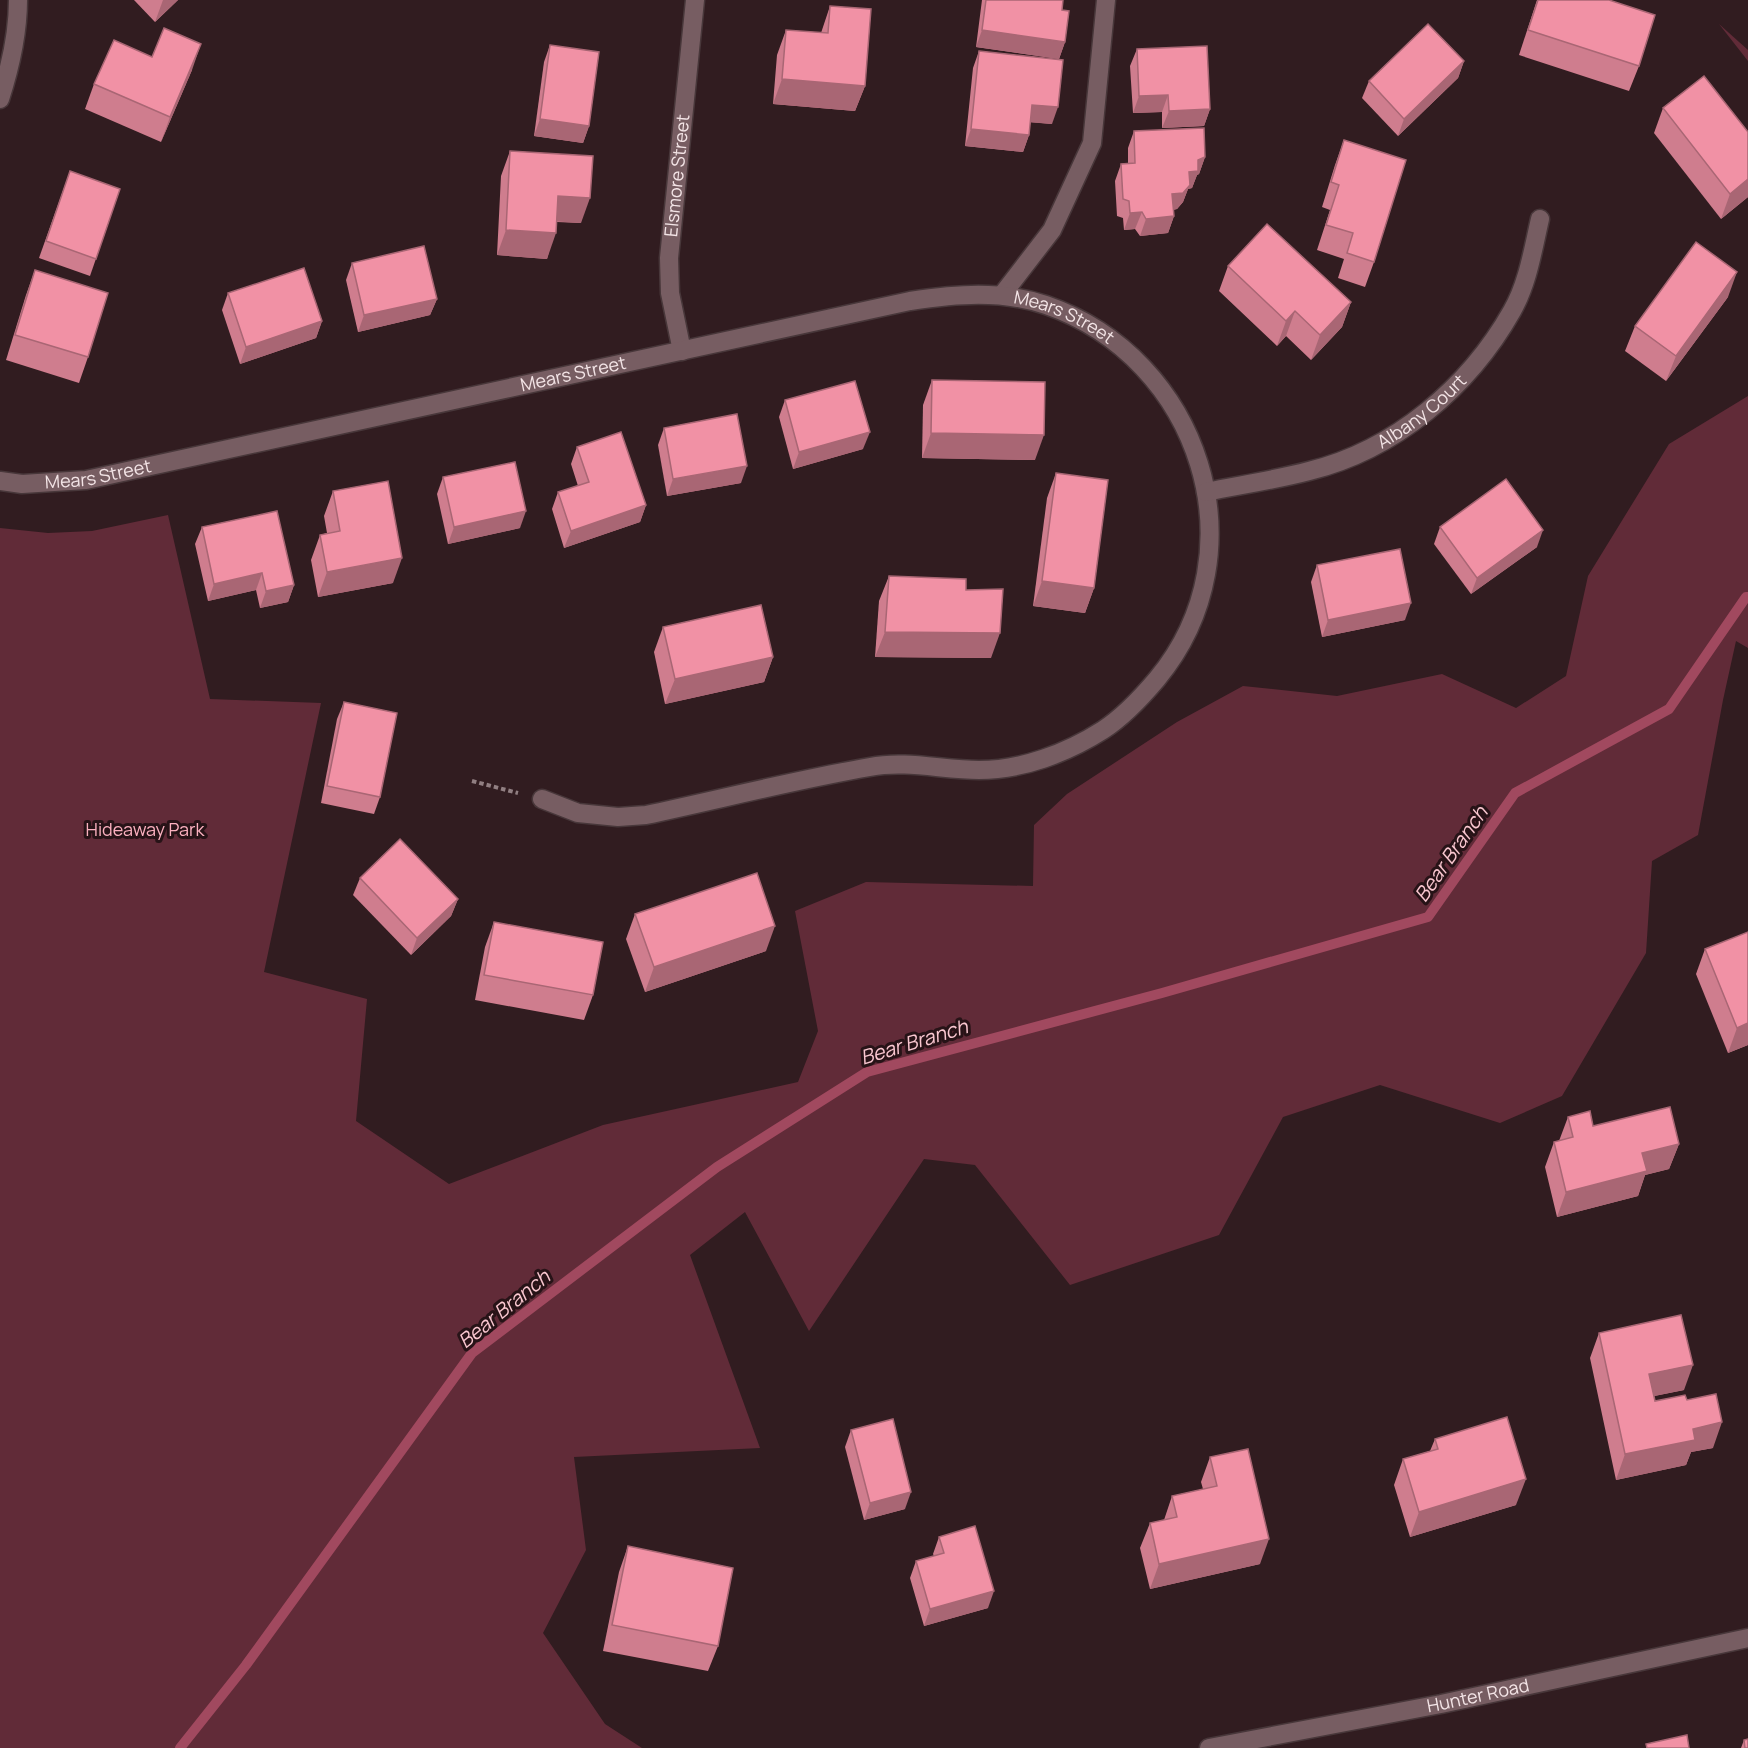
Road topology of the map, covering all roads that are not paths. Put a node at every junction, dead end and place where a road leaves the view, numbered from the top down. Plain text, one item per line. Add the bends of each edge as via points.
1 (18, 0) edge
2 (694, 0) edge
3 (1106, 0) edge
4 (0, 99) edge
5 (1540, 219) dead end
6 (1002, 295) junction
7 (682, 351) junction
8 (0, 481) edge
9 (1206, 492) junction
10 (542, 799) road end
11 (1748, 1638) edge
12 (1209, 1748) edge

1 - 4 street via 18,21
2 - 7 street, Elsmore Street via 669,258 670,294
3 - 6 street via 1092,143 1052,230
5 - 9 street, Albany Court via 1527,273 1513,309 1482,356 1448,394 1405,429 1358,455 1310,471
6 - 7 street, Mears Street via 958,294 910,301
6 - 9 street, Mears Street via 1045,305 1084,322 1120,345 1152,376 1179,414 1196,452
7 - 8 street, Mears Street via 86,480
9 - 10 street, Mears Street via 1208,560 1200,601 1184,639 1140,700 1104,729 1068,749 1024,764 979,770 873,766 646,816 618,818 578,813
11 - 12 street, Hunter Road via 1441,1704

